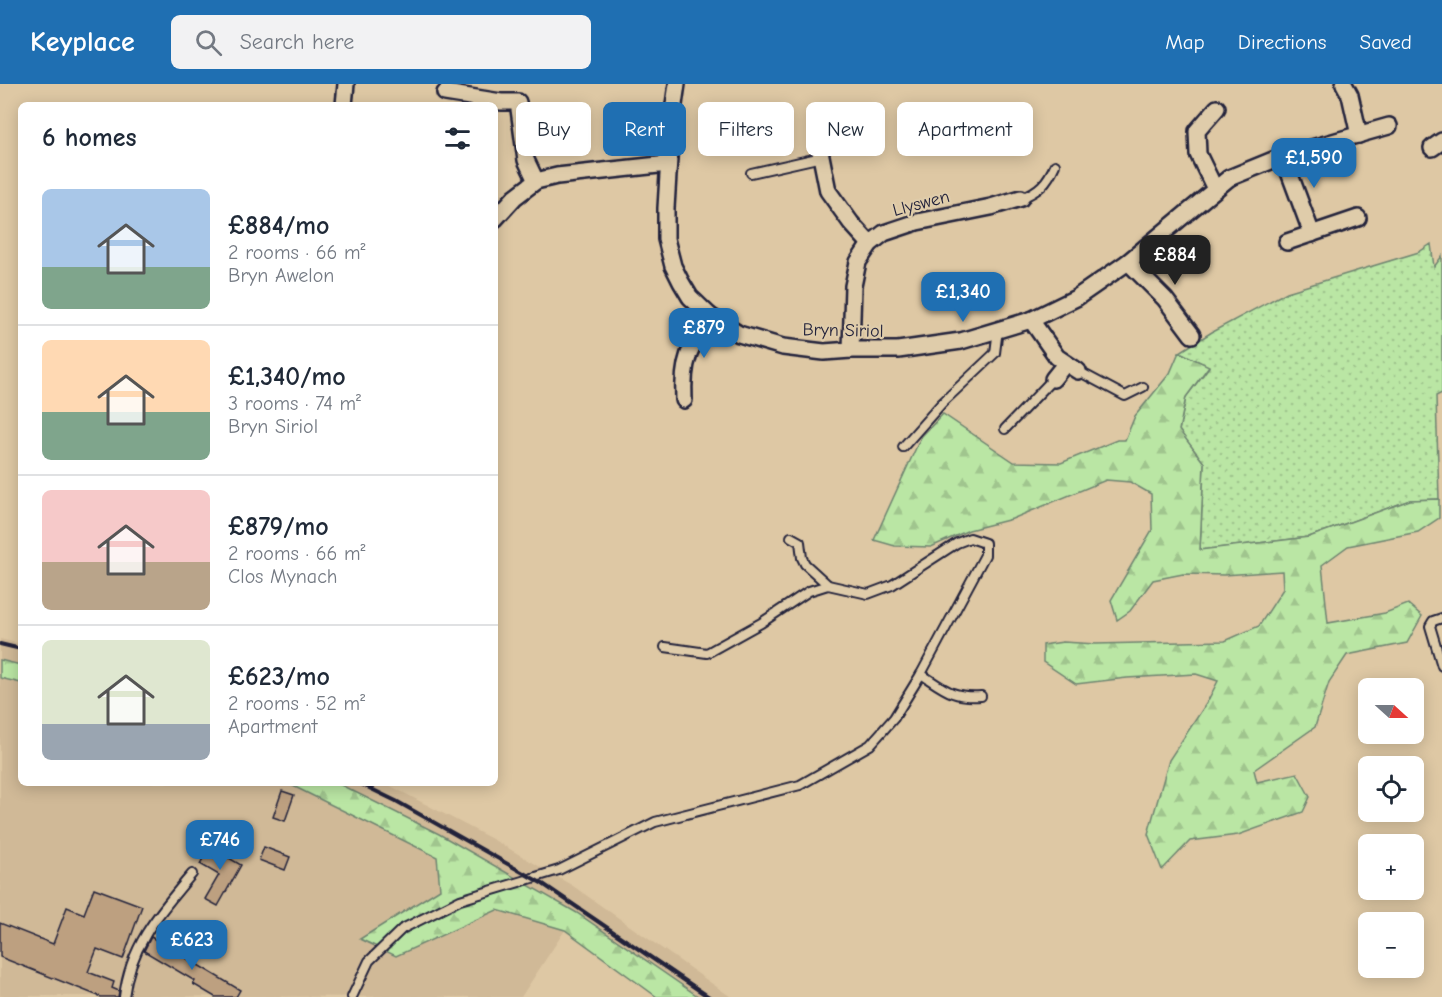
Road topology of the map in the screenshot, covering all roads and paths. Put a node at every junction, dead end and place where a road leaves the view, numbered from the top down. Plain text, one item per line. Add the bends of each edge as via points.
1 (346, 84) edge
2 (677, 84) edge
3 (1344, 84) edge
4 (446, 93) dead end
5 (344, 102) edge
6 (1217, 108) dead end
7 (1389, 126) dead end
8 (1359, 135) junction
9 (1283, 156) junction
10 (822, 157) joint
11 (668, 164) junction
12 (1055, 165) dead end
13 (751, 173) dead end
14 (536, 181) junction
15 (1215, 189) junction
16 (1021, 198) joint
17 (498, 216) edge
18 (1358, 218) dead end
19 (1312, 234) junction
20 (1287, 242) dead end
21 (870, 244) junction
22 (1128, 262) junction
23 (710, 316) junction
24 (1031, 320) junction
25 (998, 329) junction
26 (1192, 335) dead end
27 (851, 350) junction
28 (1071, 368) junction
29 (1053, 379) joint
30 (1143, 387) dead end
31 (684, 400) dead end
32 (1005, 429) dead end
33 (903, 447) dead end
34 (791, 537) dead end
35 (828, 585) junction
36 (1442, 618) edge
37 (665, 647) dead end
38 (1442, 666) edge
39 (921, 674) junction
40 (981, 696) dead end
41 (192, 874) dead end
42 (124, 997) edge
43 (352, 997) edge

1 - 5 street
2 - 11 street, Bryn Siriol
3 - 8 street
4 - 14 street via 518,102 526,160
6 - 15 street via 1197,131 1198,154
7 - 8 street, Bryn Siriol
8 - 9 street, Bryn Siriol
9 - 15 street, Bryn Siriol via 1229,178
9 - 19 street
10 - 13 lane
10 - 21 street via 828,191
11 - 14 street
11 - 23 street, Bryn Siriol via 666,239 690,297
12 - 16 lane via 1042,188
14 - 17 street
15 - 22 street, Bryn Siriol
16 - 21 street, Llyswen via 917,222 884,233
18 - 19 street
19 - 20 street
21 - 27 street via 858,262 853,286
22 - 24 street, Bryn Siriol via 1076,298
22 - 26 street via 1165,299
23 - 27 street, Bryn Siriol via 738,334 783,347 824,352
23 - 31 street via 686,360
24 - 25 street, Bryn Siriol
24 - 28 street via 1057,357
25 - 27 street, Bryn Siriol via 961,340 898,350
25 - 33 lane via 995,353
28 - 29 street
28 - 30 lane via 1125,396
29 - 32 lane
34 - 35 lane via 800,542 805,564
35 - 37 lane via 809,591 707,653
35 - 39 lane via 868,594 892,585 957,543 970,538 985,543 985,555
36 - 38 lane via 1430,626
39 - 40 lane via 962,697
39 - 43 lane via 894,718 870,745 800,785 655,822 559,870 460,900 402,929 369,961
41 - 42 lane via 145,935 130,964

